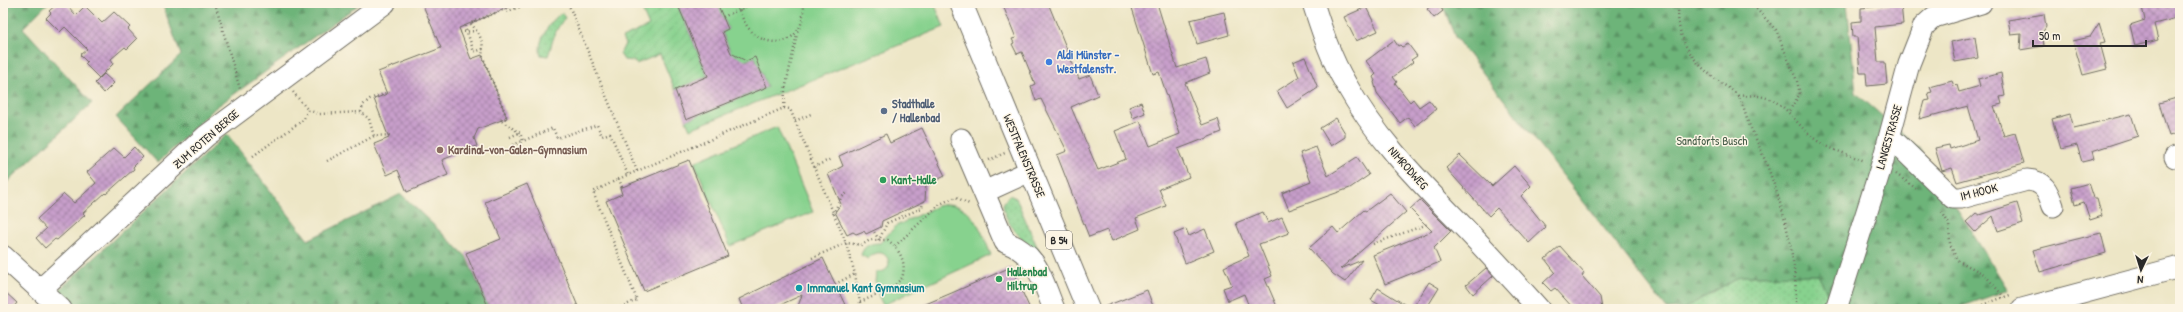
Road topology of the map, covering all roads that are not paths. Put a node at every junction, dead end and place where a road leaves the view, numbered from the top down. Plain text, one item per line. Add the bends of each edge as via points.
1 (385, 3) edge
2 (961, 3) edge
3 (1313, 3) edge
4 (1969, 4) edge
5 (1890, 138) junction
6 (961, 139) dead end
7 (1030, 171) junction
8 (984, 192) junction
9 (2053, 206) dead end
10 (3, 256) edge
11 (2180, 267) edge
12 (40, 290) junction
13 (60, 309) edge
14 (1054, 309) edge
15 (1088, 309) edge
16 (1539, 309) edge
17 (1836, 309) edge
18 (2022, 309) edge

1 - 12 street, ZUM ROTEN BERGE via 206,136
2 - 7 main road, WESTFALENSTRASSE / B 54
3 - 16 street, NIMRODWEG via 1328,49 1345,83 1386,144 1412,176
4 - 5 street, LANGESTRASSE via 1934,17 1924,26 1909,64
5 - 9 street, IM HOOK via 1953,198 2027,180 2043,185
5 - 17 street, LANGESTRASSE
6 - 8 street
7 - 8 street
7 - 15 main road, WESTFALENSTRASSE / B 54
8 - 14 street via 1005,242 1021,248 1035,263
10 - 12 street
11 - 18 street
12 - 13 street

